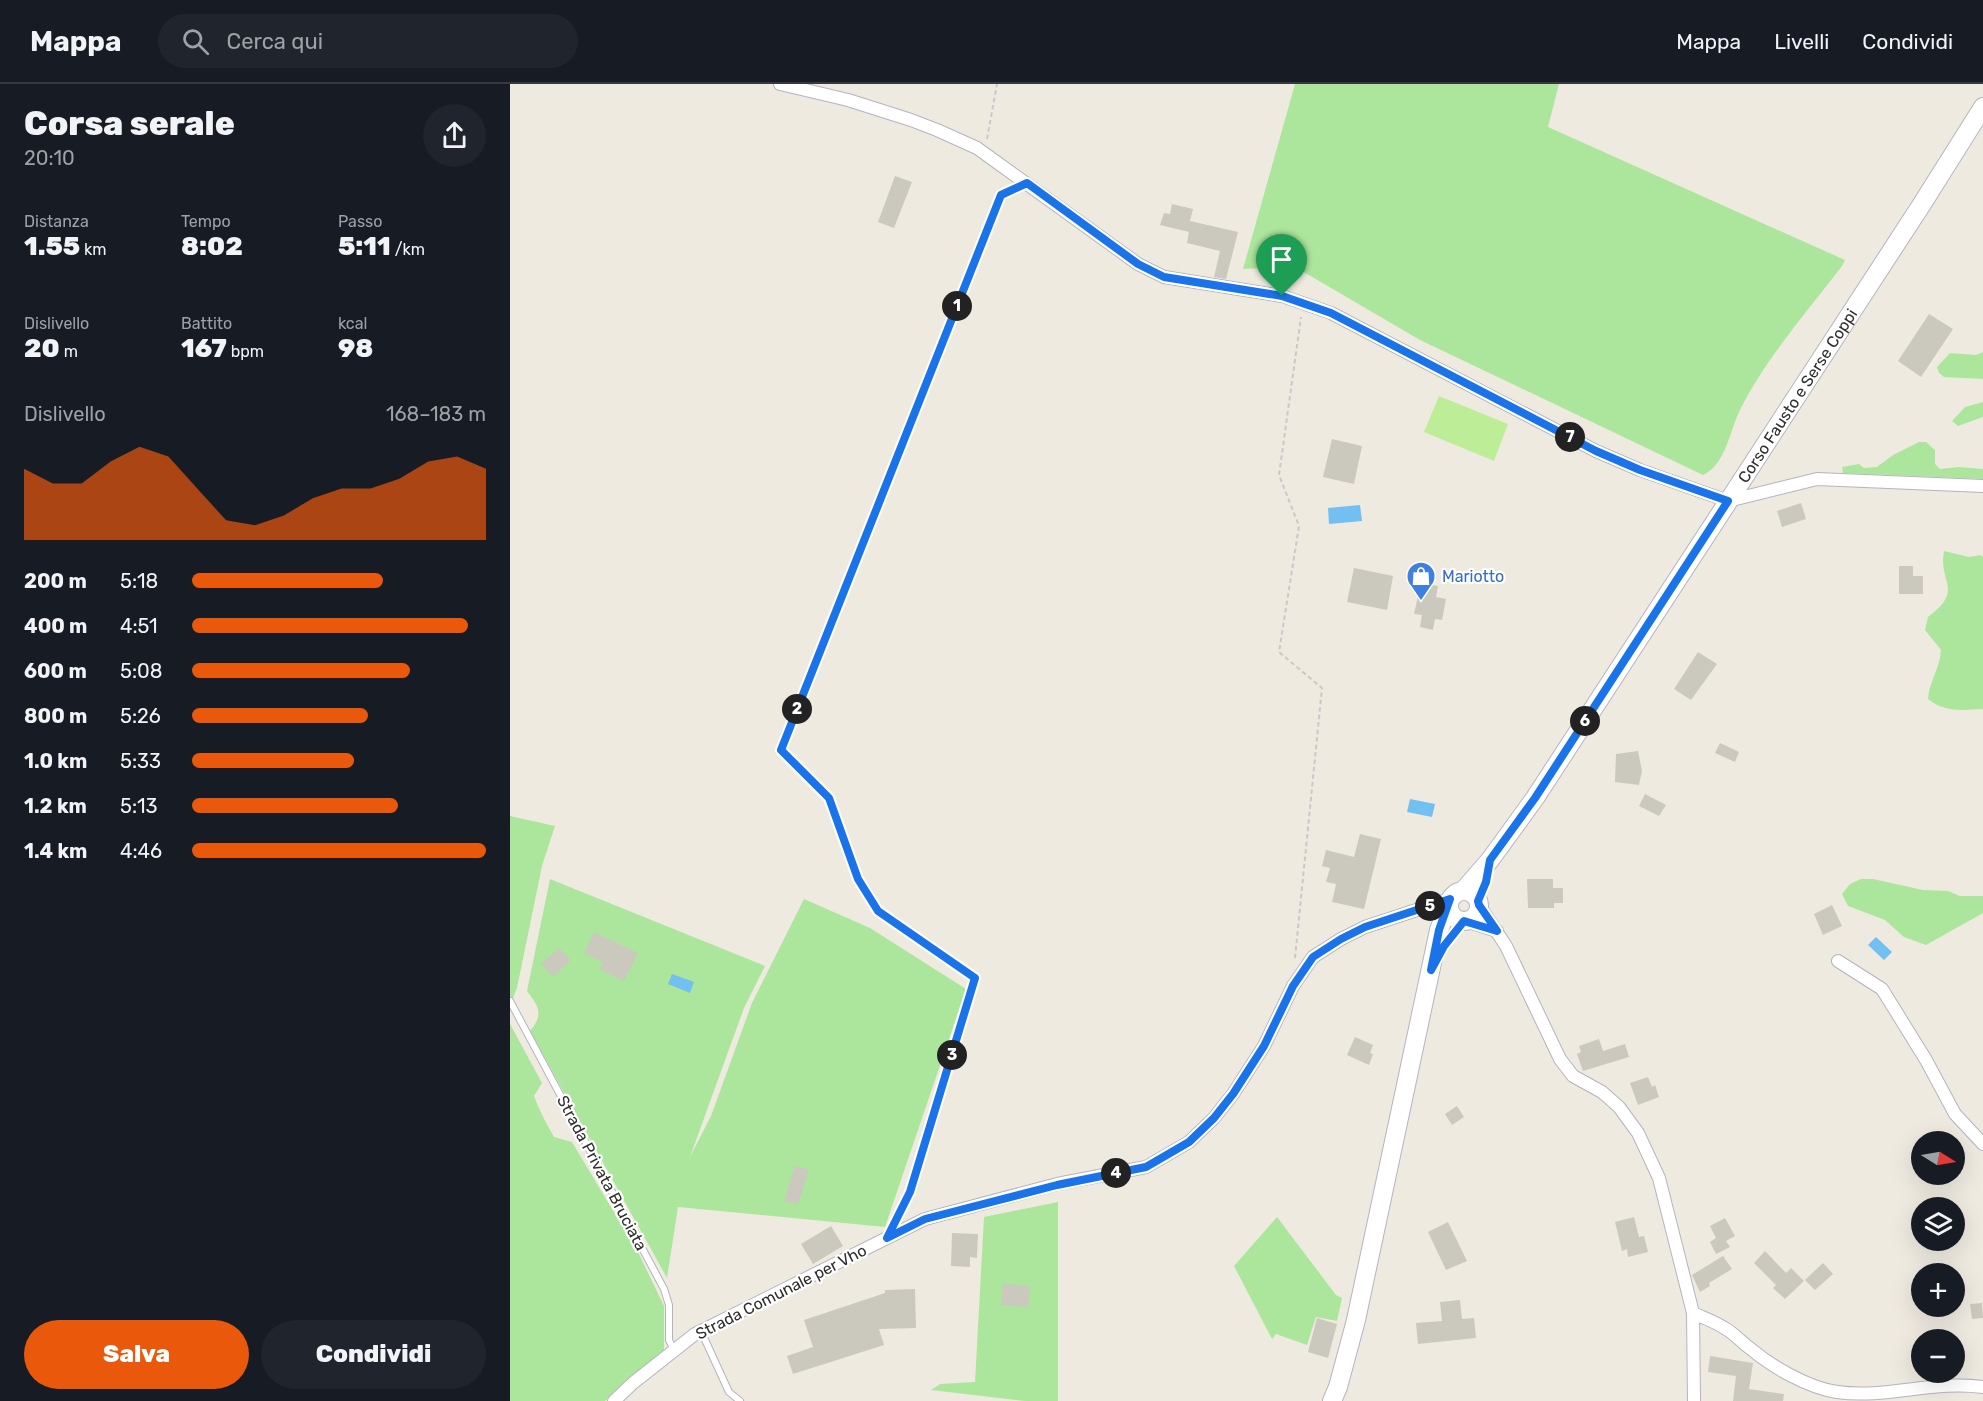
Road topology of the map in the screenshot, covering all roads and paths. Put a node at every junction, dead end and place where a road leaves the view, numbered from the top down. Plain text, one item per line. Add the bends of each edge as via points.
1 (780, 84) edge
2 (997, 84) edge
3 (1983, 107) edge
4 (984, 153) junction
5 (1027, 183) junction
6 (1304, 302) junction
7 (1983, 486) edge
8 (1728, 501) junction
9 (1464, 900) junction
10 (1465, 921) junction
11 (1497, 931) junction
12 (1838, 961) dead end
13 (1431, 970) junction
14 (1293, 986) junction
15 (510, 1001) edge
16 (1983, 1144) edge
17 (887, 1238) junction
18 (1693, 1313) junction
19 (701, 1331) junction
20 (675, 1350) junction
21 (1983, 1387) edge
22 (614, 1401) edge
23 (740, 1401) edge
24 (1332, 1401) edge
25 (1694, 1401) edge

1 - 4 street via 848,100 937,129
2 - 4 path
3 - 8 street, Corso Fausto e Serse Coppi
4 - 5 street
5 - 6 street via 1153,273
5 - 17 path via 1001,195 781,750 829,798 858,879 878,911 975,978 910,1192
6 - 8 street via 1596,451
6 - 14 path via 1279,475 1299,526 1280,652 1322,688
7 - 8 street via 1817,479
8 - 9 street, Corso Fausto e Serse Coppi via 1535,798 1490,860 1486,882
9 - 10 street via 1450,914
9 - 11 street
9 - 13 street via 1439,930
9 - 14 street, Strada Comunale per Vho via 1365,927 1341,939 1313,957
10 - 11 street
10 - 13 street via 1444,946
11 - 18 street via 1560,1059 1574,1076 1619,1107 1638,1133 1659,1178
12 - 16 street via 1882,989 1955,1114
13 - 24 street via 1356,1320
14 - 17 street, Strada Comunale per Vho via 1264,1046 1233,1094 1189,1142 1146,1167 925,1219
15 - 20 lane, Strada Privata Bruciata via 664,1289 669,1305 669,1340
17 - 19 street, Strada Comunale per Vho
18 - 21 street via 1727,1329 1778,1368 1834,1392 1869,1395 1931,1386
18 - 25 street
19 - 20 street, Strada Comunale per Vho
19 - 23 lane via 729,1392
20 - 22 street, Strada Comunale per Vho

